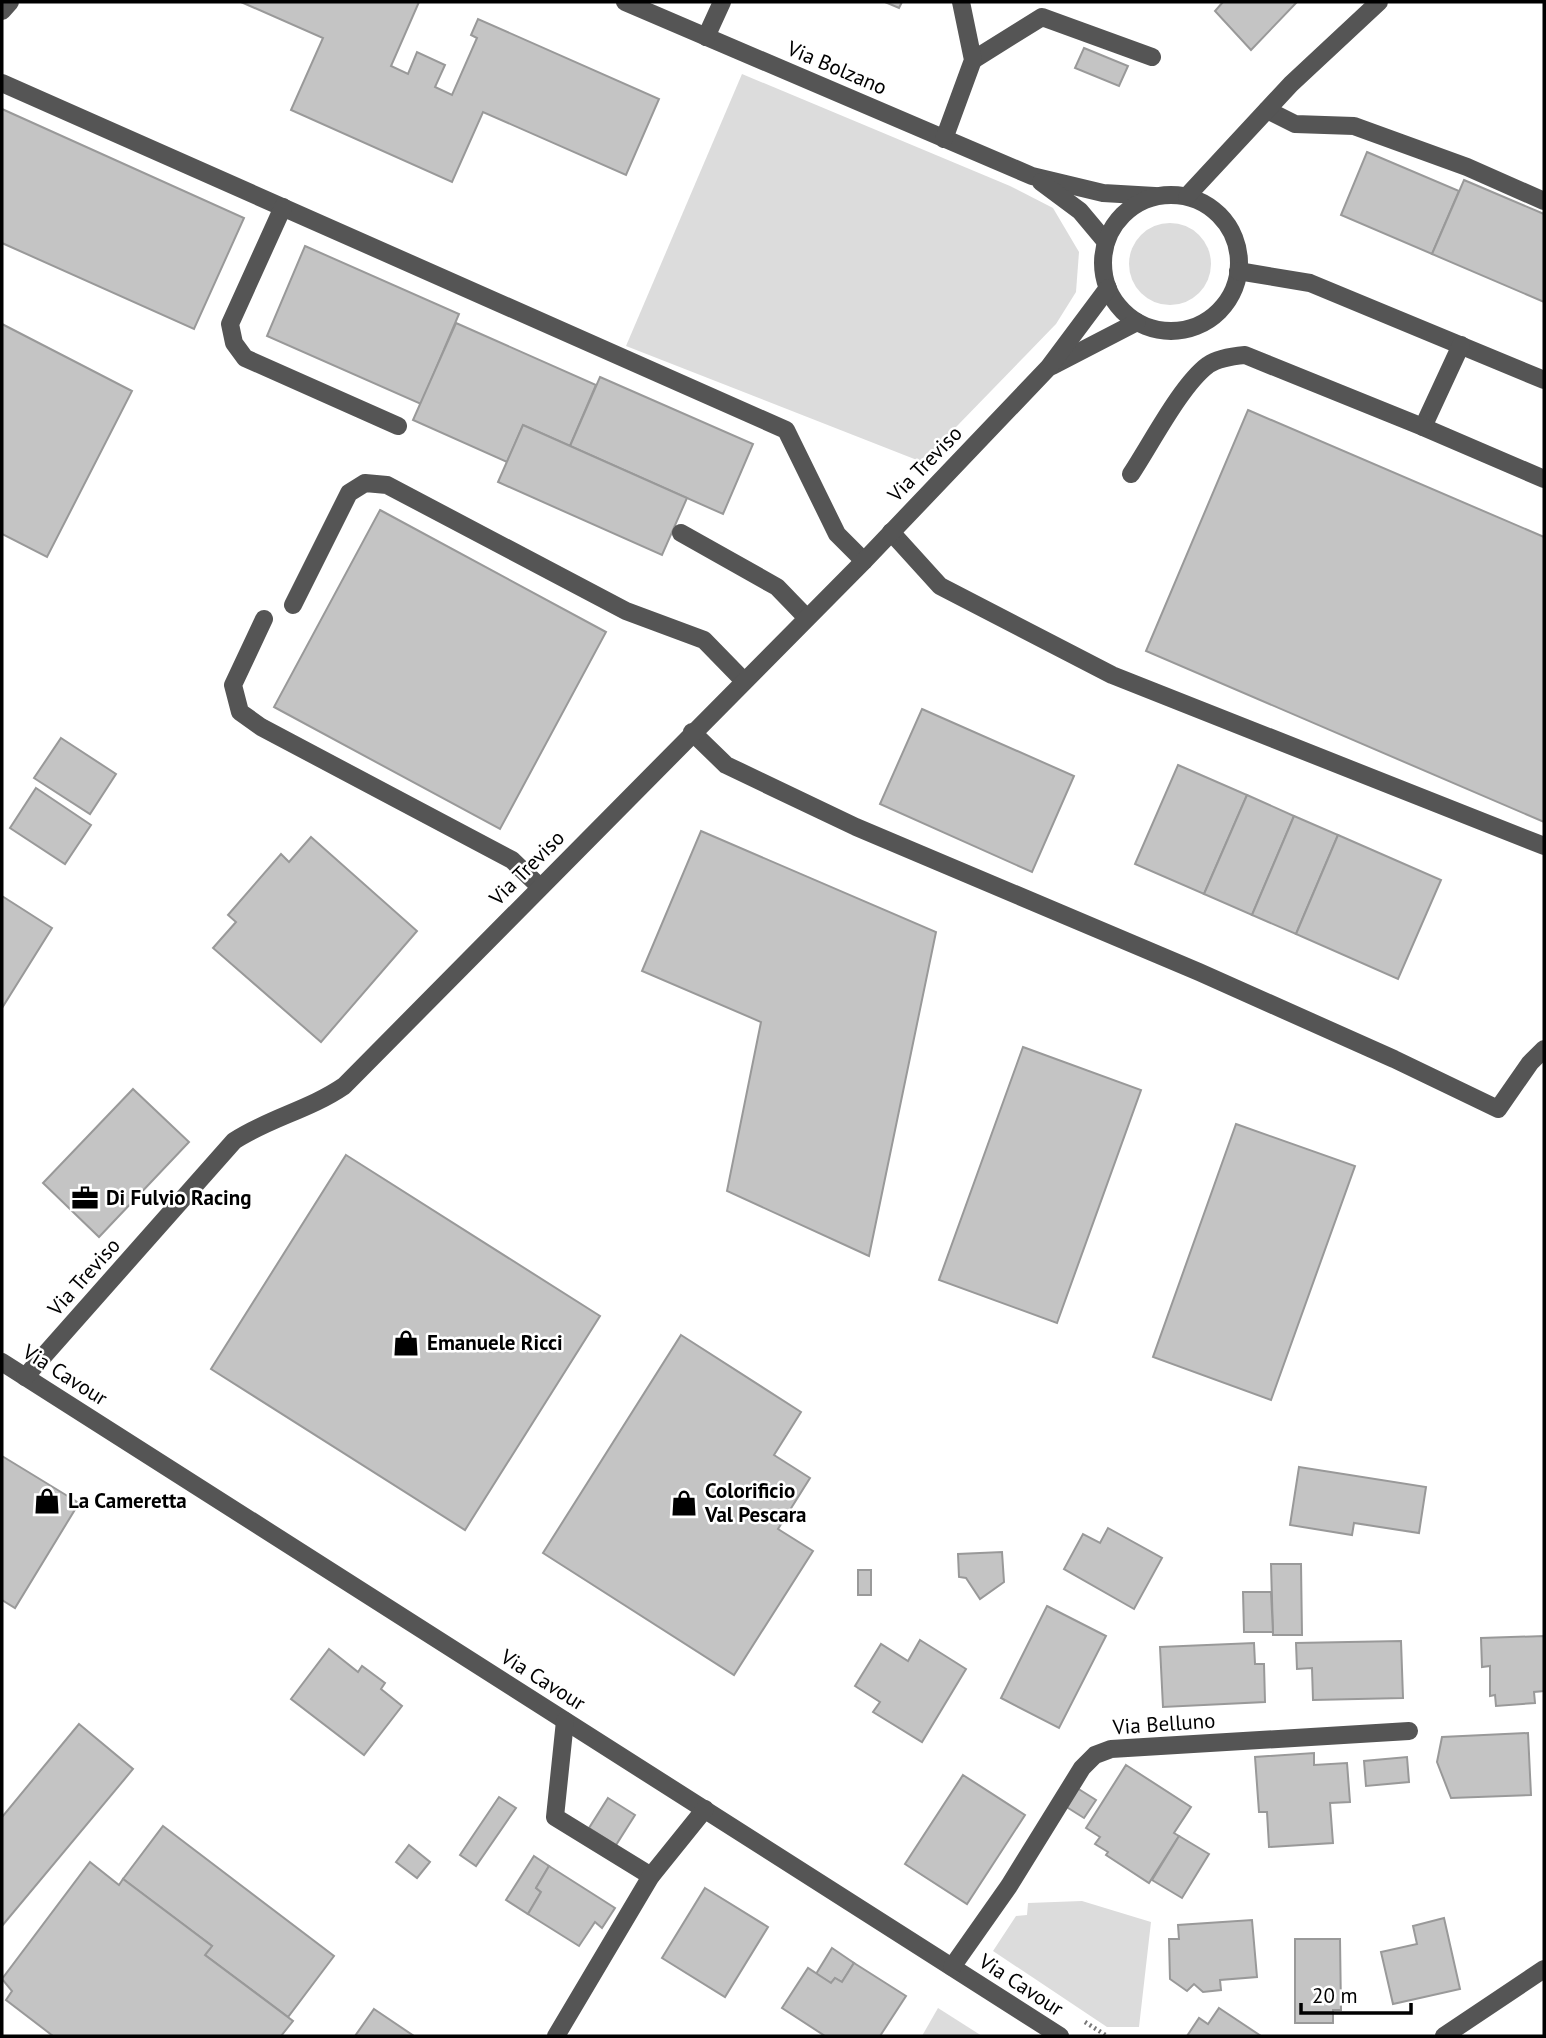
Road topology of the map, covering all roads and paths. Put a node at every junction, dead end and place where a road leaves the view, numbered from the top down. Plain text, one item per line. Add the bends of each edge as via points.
1 (10, 2) edge
2 (625, 2) edge
3 (722, 2) edge
4 (961, 2) edge
5 (1379, 2) edge
6 (2, 11) edge
7 (706, 37) junction
8 (1152, 57) dead end
9 (974, 60) junction
10 (2, 83) edge
11 (1267, 110) junction
12 (944, 138) junction
13 (1032, 176) junction
14 (1155, 196) junction
15 (1186, 196) junction
16 (1544, 201) edge
17 (283, 207) junction
18 (1106, 243) junction
19 (1238, 271) junction
20 (1108, 288) junction
21 (1137, 322) junction
22 (1461, 345) junction
23 (1049, 367) junction
24 (1544, 380) edge
25 (398, 426) dead end
26 (1423, 427) junction
27 (1131, 474) dead end
28 (1544, 478) edge
29 (891, 532) junction
30 (681, 533) dead end
31 (864, 561) junction
32 (293, 605) dead end
33 (806, 618) junction
34 (264, 619) dead end
35 (743, 680) junction
36 (692, 732) junction
37 (1544, 846) edge
38 (540, 887) junction
39 (1544, 1049) edge
40 (2, 1362) edge
41 (25, 1377) junction
42 (565, 1721) junction
43 (1409, 1731) dead end
44 (705, 1810) junction
45 (652, 1876) junction
46 (952, 1968) junction
47 (1544, 1969) edge
48 (556, 2036) edge
49 (1060, 2036) edge
50 (1444, 2036) edge

1 - 6 street
2 - 7 street, Via Bolzano
3 - 7 street
4 - 9 street
5 - 11 street
7 - 12 street, Via Bolzano
8 - 9 street via 1042,17
9 - 12 street
10 - 17 street
11 - 15 street
11 - 16 street via 1295,124 1354,126
12 - 13 street, Via Bolzano
13 - 14 street via 1103,193
13 - 18 street via 1080,211
14 - 15 street
14 - 18 street via 1134,205 1116,222
15 - 19 street via 1205,204 1232,232
17 - 25 street via 230,324 234,343 245,358
17 - 31 street via 786,430 836,534
18 - 20 street via 1103,266
19 - 21 street via 1233,292 1219,311 1201,324 1158,330
19 - 22 street via 1310,283
20 - 21 street
20 - 23 street, Via Treviso
21 - 23 street, Via Treviso
22 - 24 street
22 - 26 street
23 - 29 street, Via Treviso
26 - 27 street via 1245,355 1230,357 1210,363 1192,382
26 - 28 street
29 - 31 street, Via Treviso
29 - 37 street via 940,586 1112,675
30 - 33 street via 777,587
31 - 33 street, Via Treviso
32 - 35 street via 349,493 365,483 387,485 626,611 704,640
33 - 35 street, Via Treviso
34 - 38 street via 233,685 240,712 513,860
35 - 36 street, Via Treviso
36 - 38 street, Via Treviso
36 - 39 street via 726,765 844,821 1199,972 1498,1109
38 - 41 street, Via Treviso via 344,1086 320,1102 261,1124 234,1142
40 - 41 street, Via Cavour
41 - 42 street, Via Cavour
42 - 44 street, Via Cavour
42 - 45 street via 555,1817
43 - 46 street, Via Belluno via 1111,1749 1095,1755 1082,1768
44 - 45 street
44 - 46 street, Via Cavour
45 - 48 street
46 - 49 street, Via Cavour
47 - 50 street

